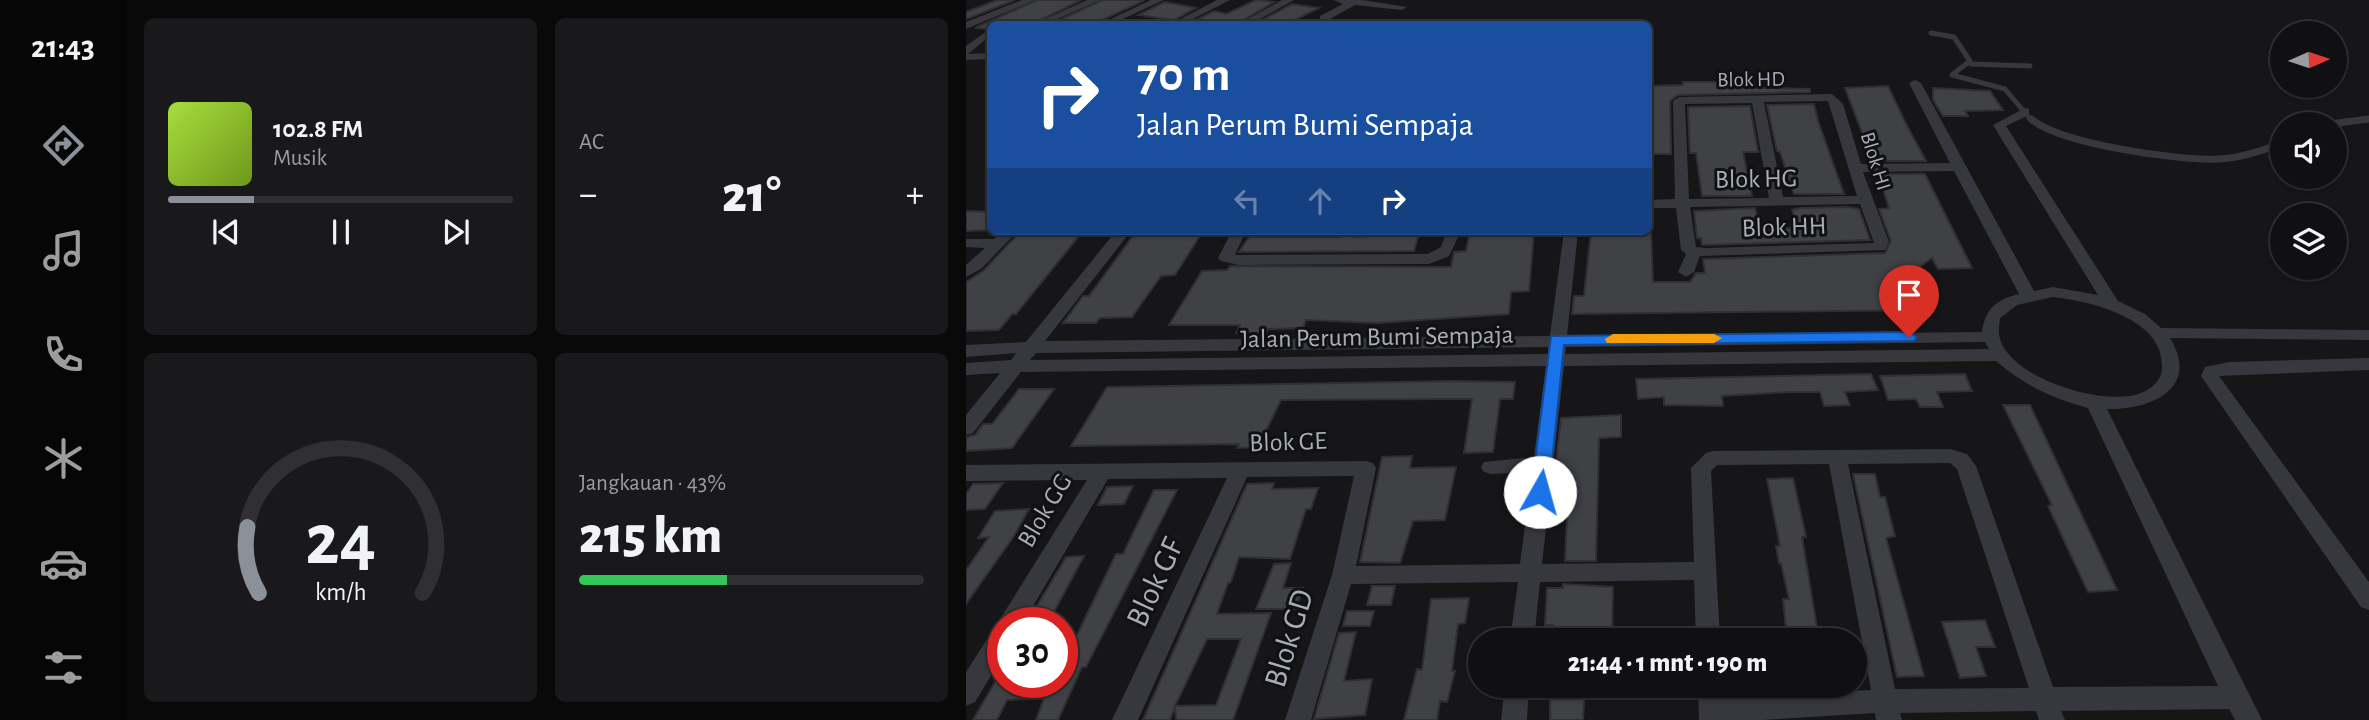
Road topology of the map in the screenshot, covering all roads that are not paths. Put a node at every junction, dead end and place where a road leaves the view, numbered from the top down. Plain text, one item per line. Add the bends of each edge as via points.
1 (1030, 0) edge
2 (1095, 0) edge
3 (1159, 0) edge
4 (1225, 0) edge
5 (1289, 0) edge
6 (1338, 0) edge
7 (1353, 2) junction
8 (1402, 7) dead end
9 (1324, 18) dead end
10 (1046, 21) edge
11 (1112, 21) edge
12 (1182, 21) edge
13 (1250, 21) edge
14 (966, 28) edge
15 (987, 33) edge
16 (1931, 33) dead end
17 (987, 35) edge
18 (966, 51) edge
19 (987, 56) edge
20 (966, 57) edge
21 (1971, 64) junction
22 (2030, 66) dead end
23 (1915, 83) dead end
24 (1827, 97) joint
25 (1757, 98) junction
26 (2025, 112) junction
27 (2369, 119) edge
28 (2347, 122) edge
29 (2270, 147) edge
30 (1959, 167) junction
31 (1856, 168) junction
32 (1865, 200) junction
33 (1777, 202) junction
34 (1682, 203) junction
35 (1652, 204) edge
36 (1007, 235) edge
37 (1121, 235) edge
38 (1237, 235) edge
39 (1453, 235) edge
40 (1571, 235) edge
41 (1882, 242) joint
42 (966, 243) edge
43 (998, 244) junction
44 (1690, 249) junction
45 (966, 272) edge
46 (1686, 272) dead end
47 (2027, 294) junction
48 (2112, 304) junction
49 (2160, 333) junction
50 (2369, 335) edge
51 (1990, 337) junction
52 (1031, 346) junction
53 (1556, 350) junction
54 (966, 352) edge
55 (1998, 355) junction
56 (2369, 364) edge
57 (1016, 366) junction
58 (966, 369) edge
59 (2095, 403) junction
60 (966, 428) edge
61 (1837, 456) junction
62 (1543, 464) junction
63 (1491, 467) dead end
64 (1240, 471) junction
65 (1102, 472) junction
66 (966, 473) edge
67 (1705, 571) junction
68 (1530, 573) junction
69 (1343, 575) junction
70 (2369, 600) edge
71 (1020, 607) edge
72 (1523, 628) edge
73 (1707, 628) edge
74 (987, 660) edge
75 (966, 694) edge
76 (2236, 697) junction
77 (1516, 698) edge
78 (1711, 706) edge
79 (1887, 711) edge
80 (2049, 711) edge
81 (1125, 720) edge
82 (1297, 720) edge
83 (1514, 720) edge
84 (2249, 720) edge

1 - 14 street
2 - 10 street
3 - 11 street
4 - 12 street
5 - 13 street
6 - 7 street
7 - 8 street
7 - 9 street
14 - 15 street
16 - 21 lane via 1954,37
17 - 18 street
19 - 20 street
21 - 22 lane
21 - 26 lane via 1952,75 1995,84 2017,96
23 - 30 street
24 - 25 street, Blok HD
24 - 31 street, Blok HI via 1835,101
25 - 33 street
25 - 34 street, Blok HD via 1684,100 1679,104
26 - 29 lane via 2055,134 2205,158 2245,156
26 - 48 street via 1999,125
27 - 28 lane
30 - 31 street
30 - 47 street
31 - 32 street, Blok HI
32 - 33 street, Blok HG
32 - 41 street, Blok HI
33 - 34 street, Blok HG
34 - 35 street, Blok HG
34 - 44 street
36 - 43 street
37 - 52 street
38 - 39 street via 1226,256 1252,260 1429,259 1448,250
40 - 53 street
41 - 44 street, Blok HH via 1874,248
42 - 43 street
43 - 45 street
44 - 46 street
47 - 48 street via 2082,295
47 - 51 street via 1997,310 1990,322
48 - 49 street
49 - 50 street
49 - 59 street via 2171,354 2172,373 2162,390 2141,401
51 - 53 street, Jalan Perum Bumi Sempaja
51 - 55 street
52 - 53 street, Jalan Perum Bumi Sempaja
52 - 54 street, Jalan Perum Bumi Sempaja
52 - 57 street
53 - 55 street, Jalan Perum Bumi Sempaja
53 - 57 street, Jalan Perum Bumi Sempaja
53 - 62 street
55 - 59 street via 2045,390
56 - 70 street via 2217,368 2210,376
57 - 58 street, Jalan Perum Bumi Sempaja
57 - 60 street
59 - 76 street
61 - 67 street via 1729,457 1704,463
61 - 79 street
61 - 80 street via 1961,459
62 - 63 street
62 - 68 street
64 - 65 street, Blok GE
64 - 69 street, Blok GE via 1366,468
64 - 81 street, Blok GF
65 - 66 street, Blok GG
65 - 71 street, Blok GG
67 - 68 street
67 - 73 street
68 - 69 street
68 - 72 street
69 - 82 street, Blok GD
74 - 75 street
76 - 80 street
76 - 84 street
77 - 83 street
78 - 79 street
79 - 80 street

